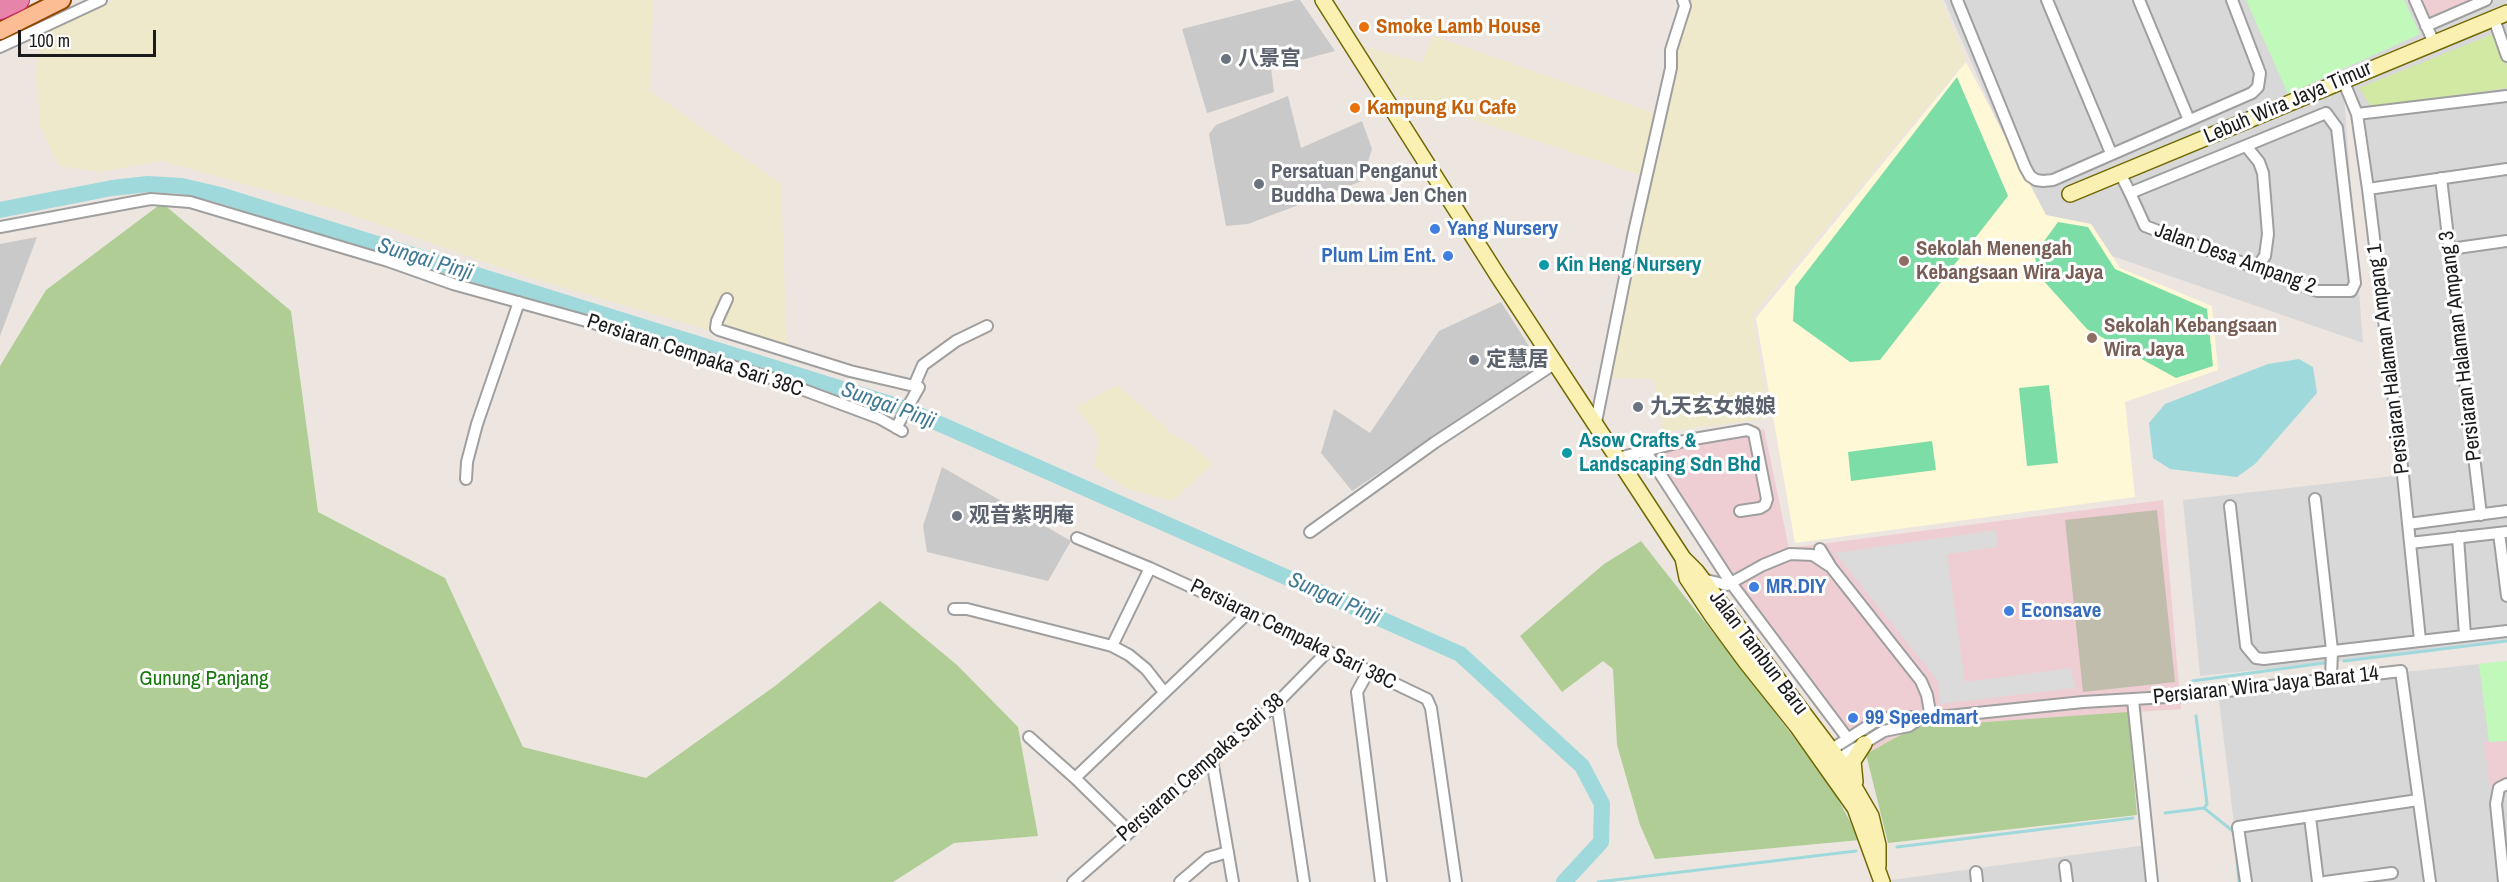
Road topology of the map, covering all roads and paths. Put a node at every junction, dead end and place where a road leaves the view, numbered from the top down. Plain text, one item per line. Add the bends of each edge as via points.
1 (19, 0) edge
2 (62, 0) edge
3 (101, 0) edge
4 (1323, 0) edge
5 (1683, 0) edge
6 (1957, 0) edge
7 (2047, 0) edge
8 (2139, 0) edge
9 (2232, 0) edge
10 (2415, 0) edge
11 (2486, 0) edge
12 (0, 9) edge
13 (2500, 16) edge
14 (2426, 26) junction
15 (0, 31) edge
16 (2434, 43) junction
17 (0, 48) edge
18 (2507, 56) edge
19 (2343, 80) junction
20 (2507, 96) edge
21 (2356, 114) junction
22 (2188, 120) junction
23 (2246, 146) junction
24 (2111, 153) junction
25 (2090, 162) junction
26 (2507, 169) edge
27 (2120, 173) junction
28 (2441, 178) junction
29 (2099, 182) junction
30 (2368, 189) junction
31 (2130, 193) junction
32 (2070, 194) dead end
33 (0, 227) edge
34 (2507, 241) edge
35 (2450, 249) junction
36 (2256, 268) junction
37 (727, 299) dead end
38 (519, 302) junction
39 (987, 326) dead end
40 (1557, 362) junction
41 (914, 386) junction
42 (1596, 422) junction
43 (1646, 452) junction
44 (1618, 458) junction
45 (466, 479) dead end
46 (2314, 500) dead end
47 (2230, 506) dead end
48 (1740, 511) dead end
49 (2507, 511) edge
50 (2481, 514) junction
51 (2408, 524) junction
52 (1310, 532) dead end
53 (2503, 532) edge
54 (2458, 537) junction
55 (1077, 538) dead end
56 (2410, 543) junction
57 (1820, 549) dead end
58 (1683, 558) junction
59 (1831, 567) junction
60 (1150, 568) junction
61 (1702, 579) junction
62 (1729, 584) junction
63 (2507, 596) edge
64 (954, 609) dead end
65 (1248, 613) junction
66 (1731, 619) junction
67 (2507, 631) edge
68 (2465, 635) junction
69 (2420, 640) junction
70 (1112, 646) junction
71 (2332, 650) junction
72 (1328, 651) junction
73 (1368, 672) junction
74 (2331, 679) junction
75 (1164, 692) junction
76 (2133, 700) junction
77 (1277, 703) junction
78 (1931, 718) junction
79 (1919, 719) junction
80 (1797, 726) junction
81 (1029, 737) dead end
82 (1848, 739) junction
83 (1864, 744) junction
84 (1834, 755) junction
85 (1212, 760) junction
86 (1075, 778) junction
87 (2503, 786) edge
88 (1859, 793) junction
89 (2418, 800) junction
90 (2310, 817) junction
91 (1129, 831) junction
92 (1865, 832) junction
93 (1228, 852) junction
94 (1878, 866) junction
95 (2065, 866) dead end
96 (2392, 873) dead end
97 (1073, 882) edge
98 (1180, 882) edge
99 (1233, 882) edge
100 (1304, 882) edge
101 (1382, 882) edge
102 (1456, 882) edge
103 (1882, 882) edge
104 (2067, 882) edge
105 (2152, 882) edge
106 (2246, 882) edge
107 (2318, 882) edge
108 (2325, 882) edge
109 (2430, 882) edge
110 (2504, 882) edge

1 - 12 highway
2 - 15 main road
3 - 17 street
4 - 40 main road, Jalan Tambun Baru
5 - 42 street via 1685,6 1671,50 1671,68
6 - 25 street via 2030,176 2053,180
7 - 24 street
8 - 22 street
9 - 22 street via 2260,73 2258,87
10 - 14 street
11 - 14 street
13 - 16 main road, Lebuh Wira Jaya Timur
13 - 18 street
14 - 16 street
16 - 19 main road, Lebuh Wira Jaya Timur
19 - 21 street, Persiaran Halaman Ampang 1
19 - 27 main road, Lebuh Wira Jaya Timur
20 - 21 street
21 - 30 street, Persiaran Halaman Ampang 1
22 - 24 street
23 - 31 street
23 - 36 street via 2263,172 2268,234 2265,256
23 - 36 street, Jalan Desa Ampang 2 via 2326,112 2337,128 2355,283 2351,291 2317,291
24 - 25 street
25 - 29 street
26 - 28 street
27 - 29 main road, Lebuh Wira Jaya Timur
27 - 31 street, Jalan Desa Ampang 2
28 - 30 street
28 - 35 street, Persiaran Halaman Ampang 3
29 - 32 main road, Lebuh Wira Jaya Timur
30 - 51 street, Persiaran Halaman Ampang 1
31 - 36 street, Jalan Desa Ampang 2 via 2145,226
33 - 38 street, Persiaran Cempaka Sari 38C via 134,202 174,200
34 - 35 street
35 - 50 street, Persiaran Halaman Ampang 3
37 - 41 street via 717,321 719,330 850,371
38 - 41 street, Persiaran Cempaka Sari 38C via 777,380 900,426 919,387
38 - 45 street via 477,424
39 - 41 street via 936,353 922,365
40 - 42 main road, Jalan Tambun Baru
40 - 52 street via 1434,442
42 - 44 main road, Jalan Tambun Baru
43 - 44 street
43 - 48 street via 1688,440 1747,430 1754,433 1767,499 1760,508
43 - 62 street
44 - 58 main road, Jalan Tambun Baru
46 - 71 street
47 - 71 street via 2246,646 2256,658 2264,659
49 - 50 street
50 - 51 street
51 - 56 street, Persiaran Halaman Ampang 1
53 - 54 street
53 - 63 street
54 - 56 street
54 - 68 street
55 - 60 street, Persiaran Cempaka Sari 38C
56 - 69 street, Persiaran Halaman Ampang 1
57 - 59 street
58 - 61 main road, Jalan Tambun Baru
58 - 80 main road, Jalan Tambun Baru via 1687,578 1713,617
59 - 62 street via 1813,555 1790,554
59 - 78 street via 1921,681
60 - 65 street, Persiaran Cempaka Sari 38C
60 - 70 street
61 - 62 street
61 - 66 main road, Jalan Tambun Baru
62 - 66 street via 1726,604
62 - 82 street
64 - 70 street
65 - 72 street, Persiaran Cempaka Sari 38C
65 - 75 street
66 - 84 main road, Jalan Tambun Baru
67 - 68 street
68 - 69 street
69 - 71 street
70 - 75 street via 1146,669
71 - 74 street
72 - 73 street, Persiaran Cempaka Sari 38C
72 - 77 street, Persiaran Cempaka Sari 38
73 - 101 street via 1357,692
73 - 102 street, Persiaran Cempaka Sari 38C via 1427,699 1431,708
74 - 76 street, Persiaran Wira Jaya Barat 14
74 - 89 street, Persiaran Wira Jaya Barat 14 via 2401,671
75 - 86 street
76 - 78 street, Persiaran Wira Jaya Barat 14
76 - 105 street
77 - 85 street, Persiaran Cempaka Sari 38
77 - 100 street
78 - 79 street, Persiaran Wira Jaya Barat 14
79 - 82 street via 1879,719
79 - 83 street via 1910,726 1884,731
80 - 84 main road
80 - 92 main road via 1855,808
81 - 86 street
82 - 84 street
83 - 84 street
83 - 88 main road via 1852,768
84 - 88 main road
84 - 92 main road via 1834,768 1862,814
85 - 91 street, Persiaran Cempaka Sari 38
85 - 93 street
86 - 91 street
87 - 110 street via 2496,804
88 - 94 main road via 1876,831
89 - 90 street
89 - 109 street, Persiaran Wira Jaya Barat 14
90 - 106 street via 2238,827
90 - 107 street
91 - 97 street, Persiaran Cempaka Sari 38
92 - 94 main road
93 - 98 street via 1209,858
93 - 99 street
94 - 103 main road
95 - 104 street
96 - 108 street

